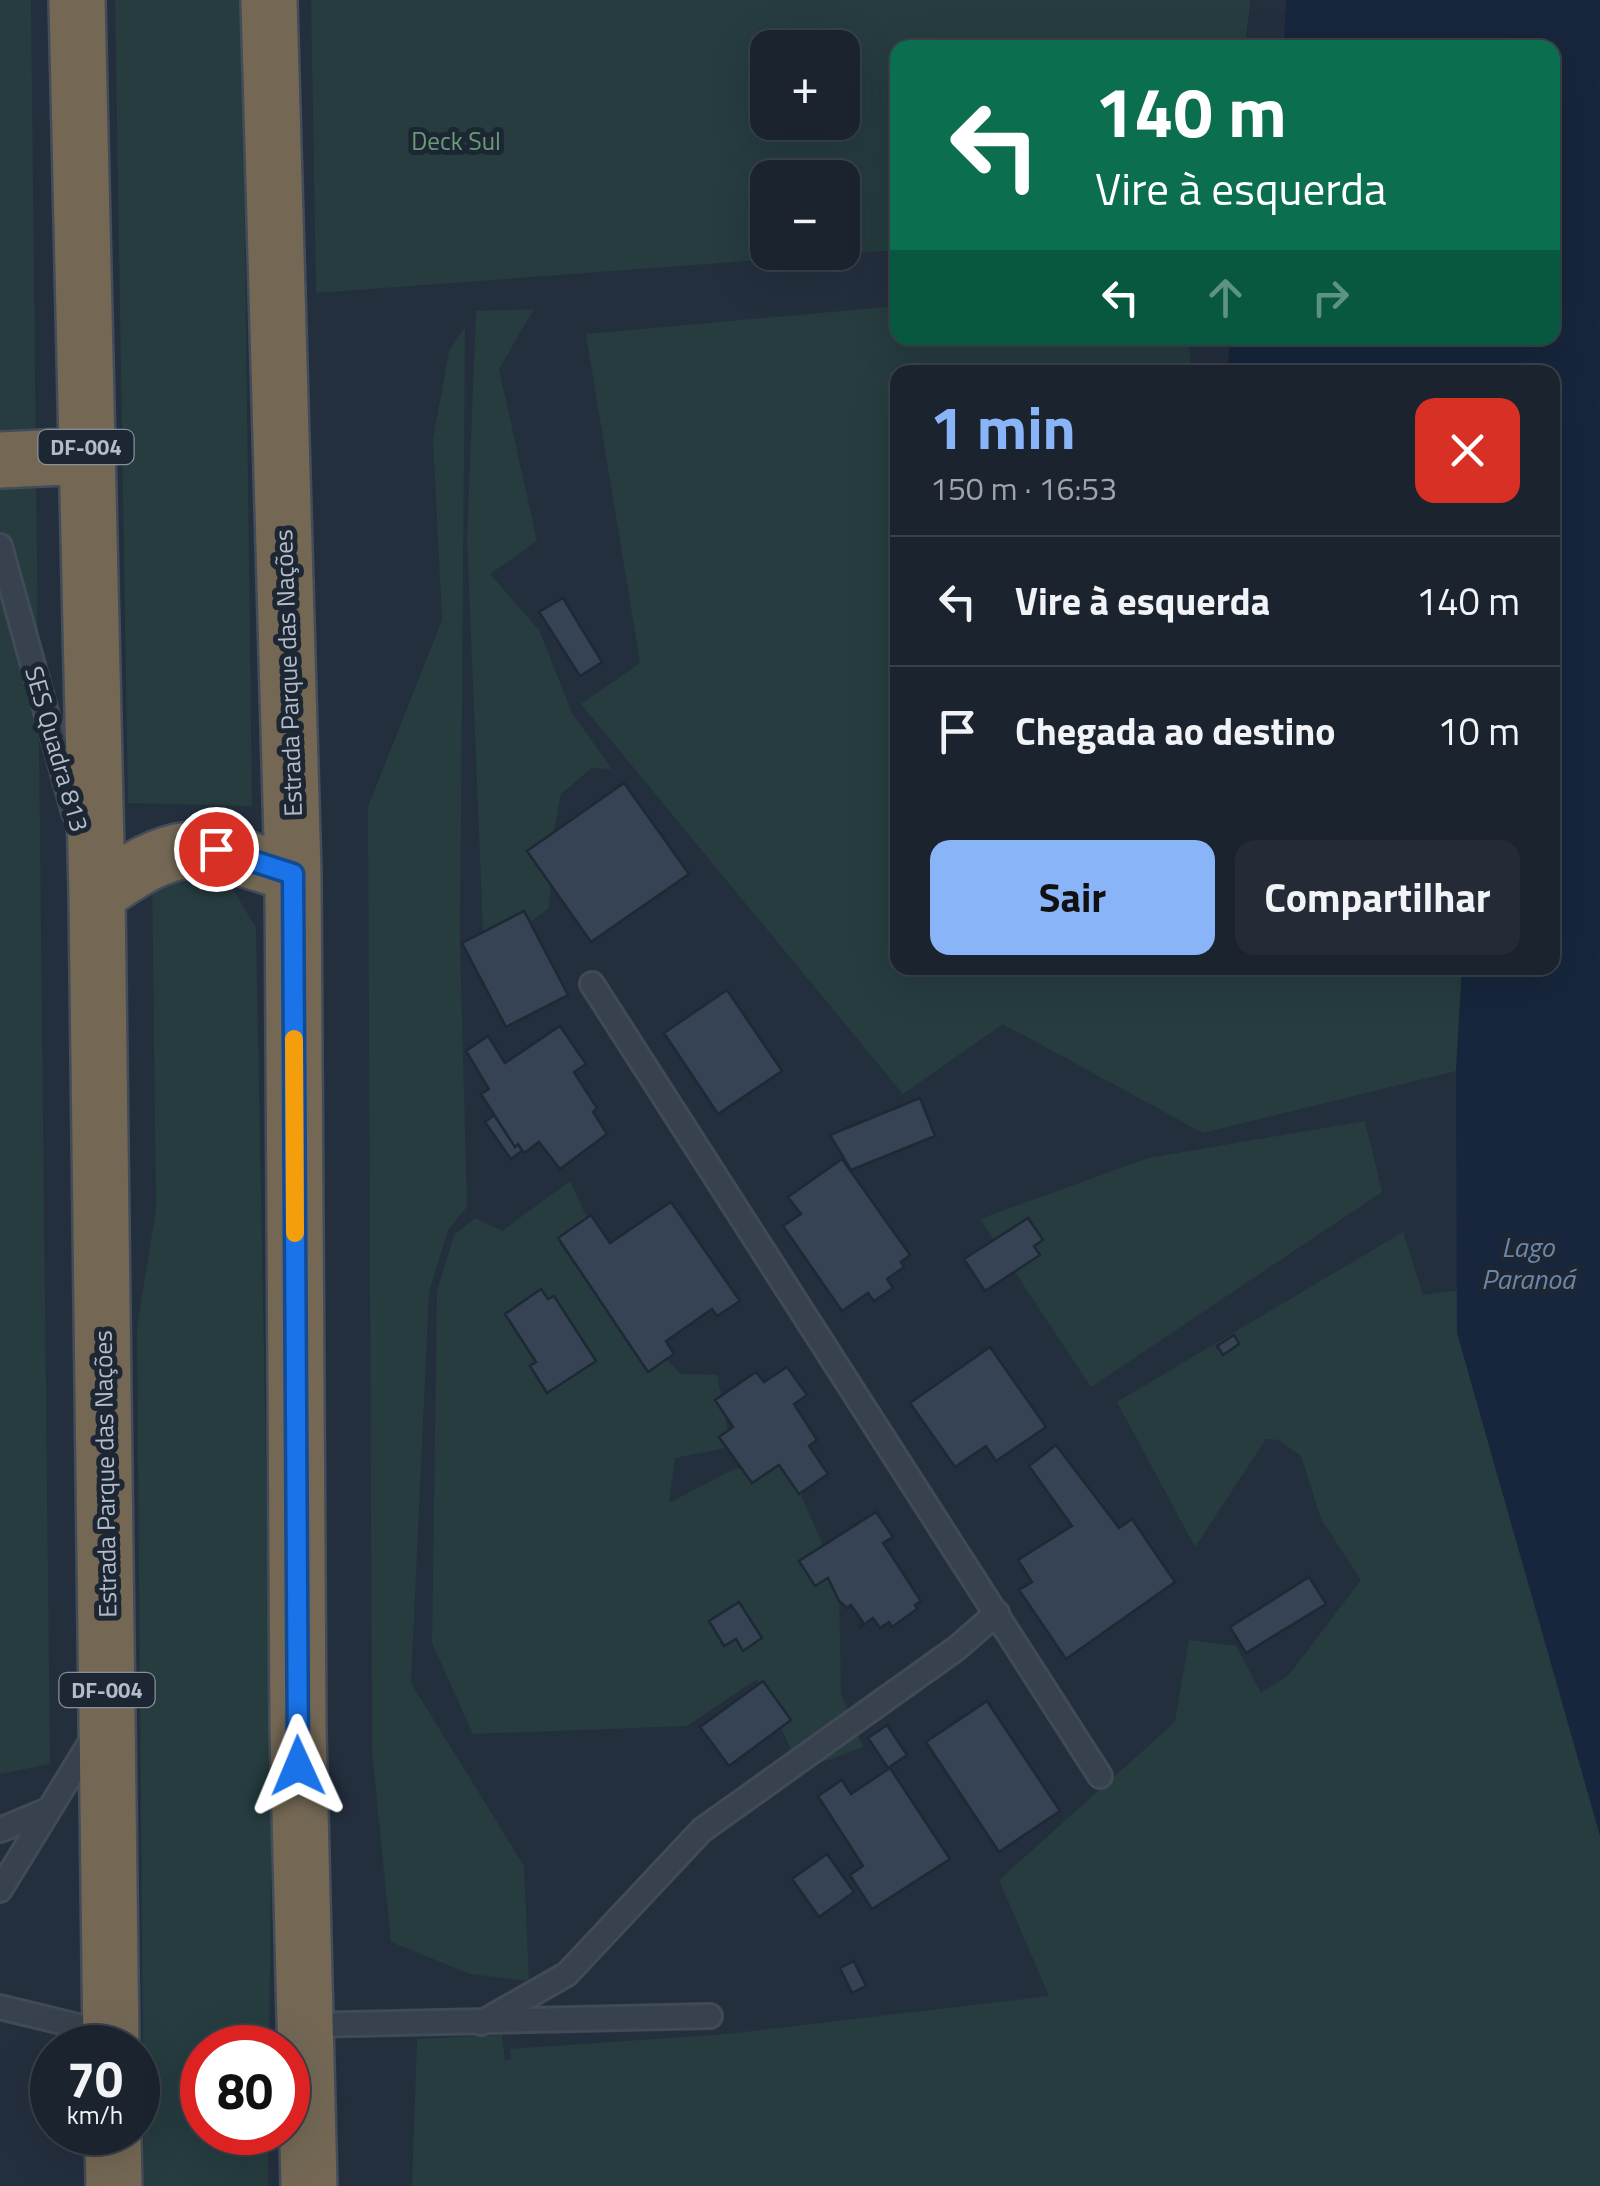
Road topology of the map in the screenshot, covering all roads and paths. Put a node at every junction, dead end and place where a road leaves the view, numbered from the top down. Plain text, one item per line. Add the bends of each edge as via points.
1 (77, 0) edge
2 (269, 0) edge
3 (86, 456) junction
4 (0, 460) edge
5 (0, 546) edge
6 (293, 874) junction
7 (97, 894) junction
8 (592, 984) dead end
9 (997, 1613) junction
10 (108, 1715) junction
11 (1100, 1776) dead end
12 (49, 1809) junction
13 (0, 1830) edge
14 (0, 1890) edge
15 (0, 2008) edge
16 (710, 2016) dead end
17 (481, 2023) junction
18 (57, 2025) edge
19 (111, 2025) edge
20 (305, 2025) joint
21 (113, 2155) edge
22 (308, 2155) edge
23 (114, 2186) edge
24 (309, 2186) edge

1 - 3 highway, Estrada Parque das Nações / DF-004
2 - 6 highway, Estrada Parque das Nações
3 - 4 highway
3 - 7 highway, Estrada Parque das Nações / DF-004
5 - 7 lane, SES Quadra 813
6 - 7 highway via 216,849 170,851
6 - 20 highway, Estrada Parque das Nações
7 - 10 highway, Estrada Parque das Nações / DF-004
8 - 9 lane
9 - 11 lane
9 - 17 lane via 702,1830 567,1974
10 - 12 lane
10 - 19 highway, Estrada Parque das Nações / DF-004
12 - 13 lane
12 - 14 lane
15 - 18 lane
16 - 17 lane
17 - 20 lane
21 - 23 highway
22 - 24 highway, Estrada Parque das Nações

